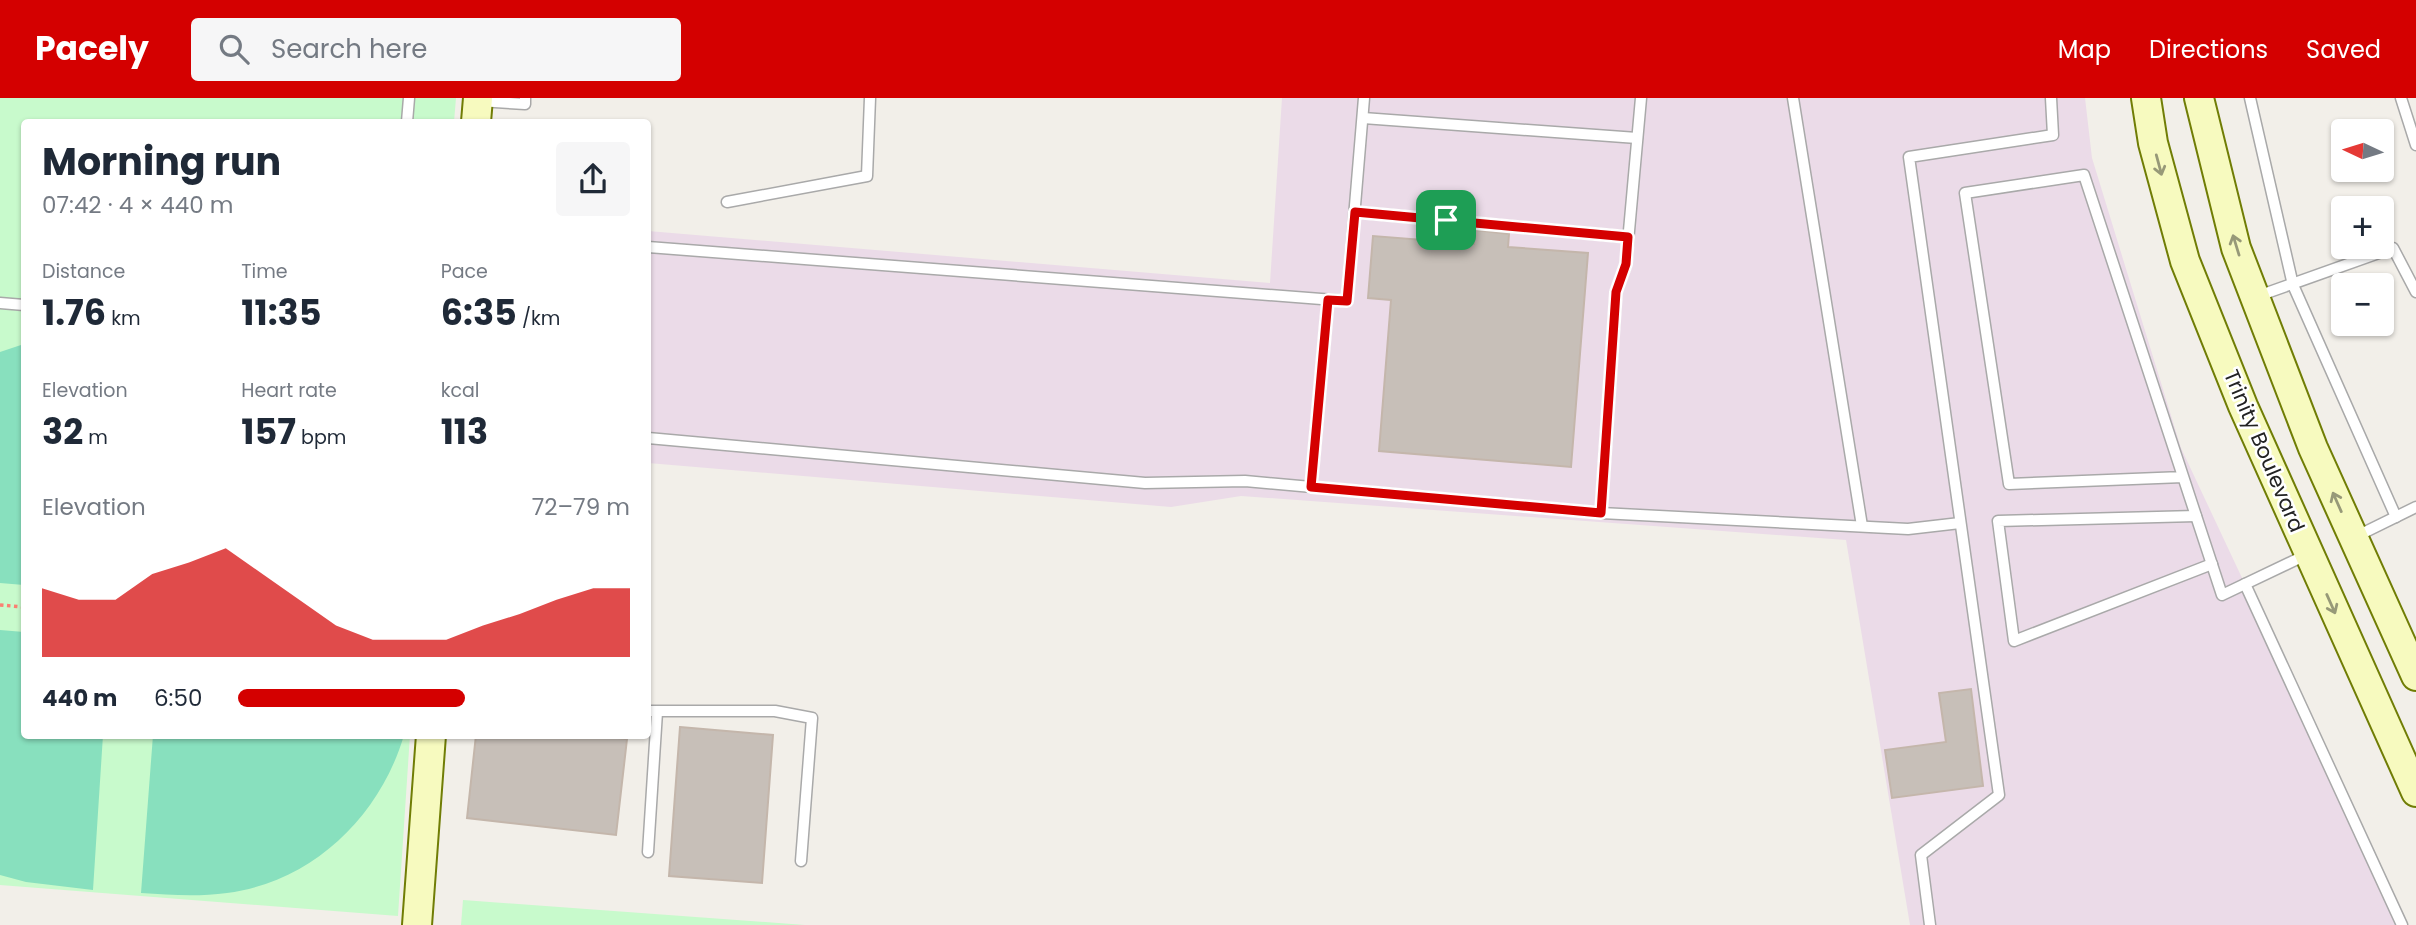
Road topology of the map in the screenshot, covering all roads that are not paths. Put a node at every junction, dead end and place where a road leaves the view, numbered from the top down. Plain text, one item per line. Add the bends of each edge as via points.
1 (409, 98) edge
2 (525, 98) edge
3 (870, 98) edge
4 (1364, 98) edge
5 (1641, 98) edge
6 (1793, 98) edge
7 (2051, 98) edge
8 (2146, 98) edge
9 (2199, 98) edge
10 (2250, 98) edge
11 (2401, 98) edge
12 (477, 107) edge
13 (1363, 118) junction
14 (407, 119) edge
15 (1637, 138) junction
16 (2416, 145) edge
17 (727, 202) dead end
18 (1355, 212) junction
19 (1628, 237) junction
20 (651, 247) edge
21 (2293, 285) junction
22 (2416, 292) edge
23 (2255, 297) junction
24 (1328, 300) junction
25 (0, 303) edge
26 (21, 305) edge
27 (651, 438) edge
28 (2183, 477) junction
29 (1311, 487) junction
30 (2416, 507) edge
31 (1601, 513) junction
32 (2196, 516) junction
33 (2396, 517) junction
34 (1960, 523) junction
35 (1863, 526) junction
36 (2353, 537) junction
37 (2309, 554) junction
38 (2212, 564) junction
39 (2245, 584) junction
40 (2416, 676) edge
41 (652, 711) edge
42 (431, 739) edge
43 (2416, 792) edge
44 (648, 852) dead end
45 (801, 861) dead end
46 (2399, 924) edge
47 (417, 925) edge
48 (1930, 925) edge

1 - 14 lane
2 - 12 lane via 525,104
3 - 17 lane via 867,176
4 - 13 lane
5 - 15 lane
6 - 35 lane
7 - 34 lane via 2053,135 1909,157
8 -> 37 main road, Trinity Boulevard via 2153,144 2185,261
23 -> 9 main road via 2236,248
10 - 21 lane
11 - 16 lane
13 - 15 lane
13 - 18 lane
15 - 19 lane
18 - 19 lane
18 - 24 lane via 1347,301
19 - 31 lane via 1626,264 1616,292
20 - 24 lane
21 - 22 lane via 2393,248
21 - 23 lane
21 - 33 lane
36 -> 23 main road
24 - 29 lane
25 - 26 lane
27 - 29 lane via 1145,483 1245,481
28 - 28 lane via 2084,175 1965,193 2009,484
28 - 32 lane
29 - 31 lane
30 - 33 lane
31 - 35 lane
32 - 38 lane
32 - 38 lane via 1998,521 2014,642
33 - 36 lane
34 - 35 lane via 1908,529
34 - 48 lane via 1999,795 1921,855
36 - 37 main road
36 - 40 main road
37 - 39 lane
37 -> 43 main road, Trinity Boulevard
38 - 39 lane via 2222,595
39 - 46 lane
41 - 44 lane
41 - 45 lane via 775,711 812,718
42 - 47 main road

